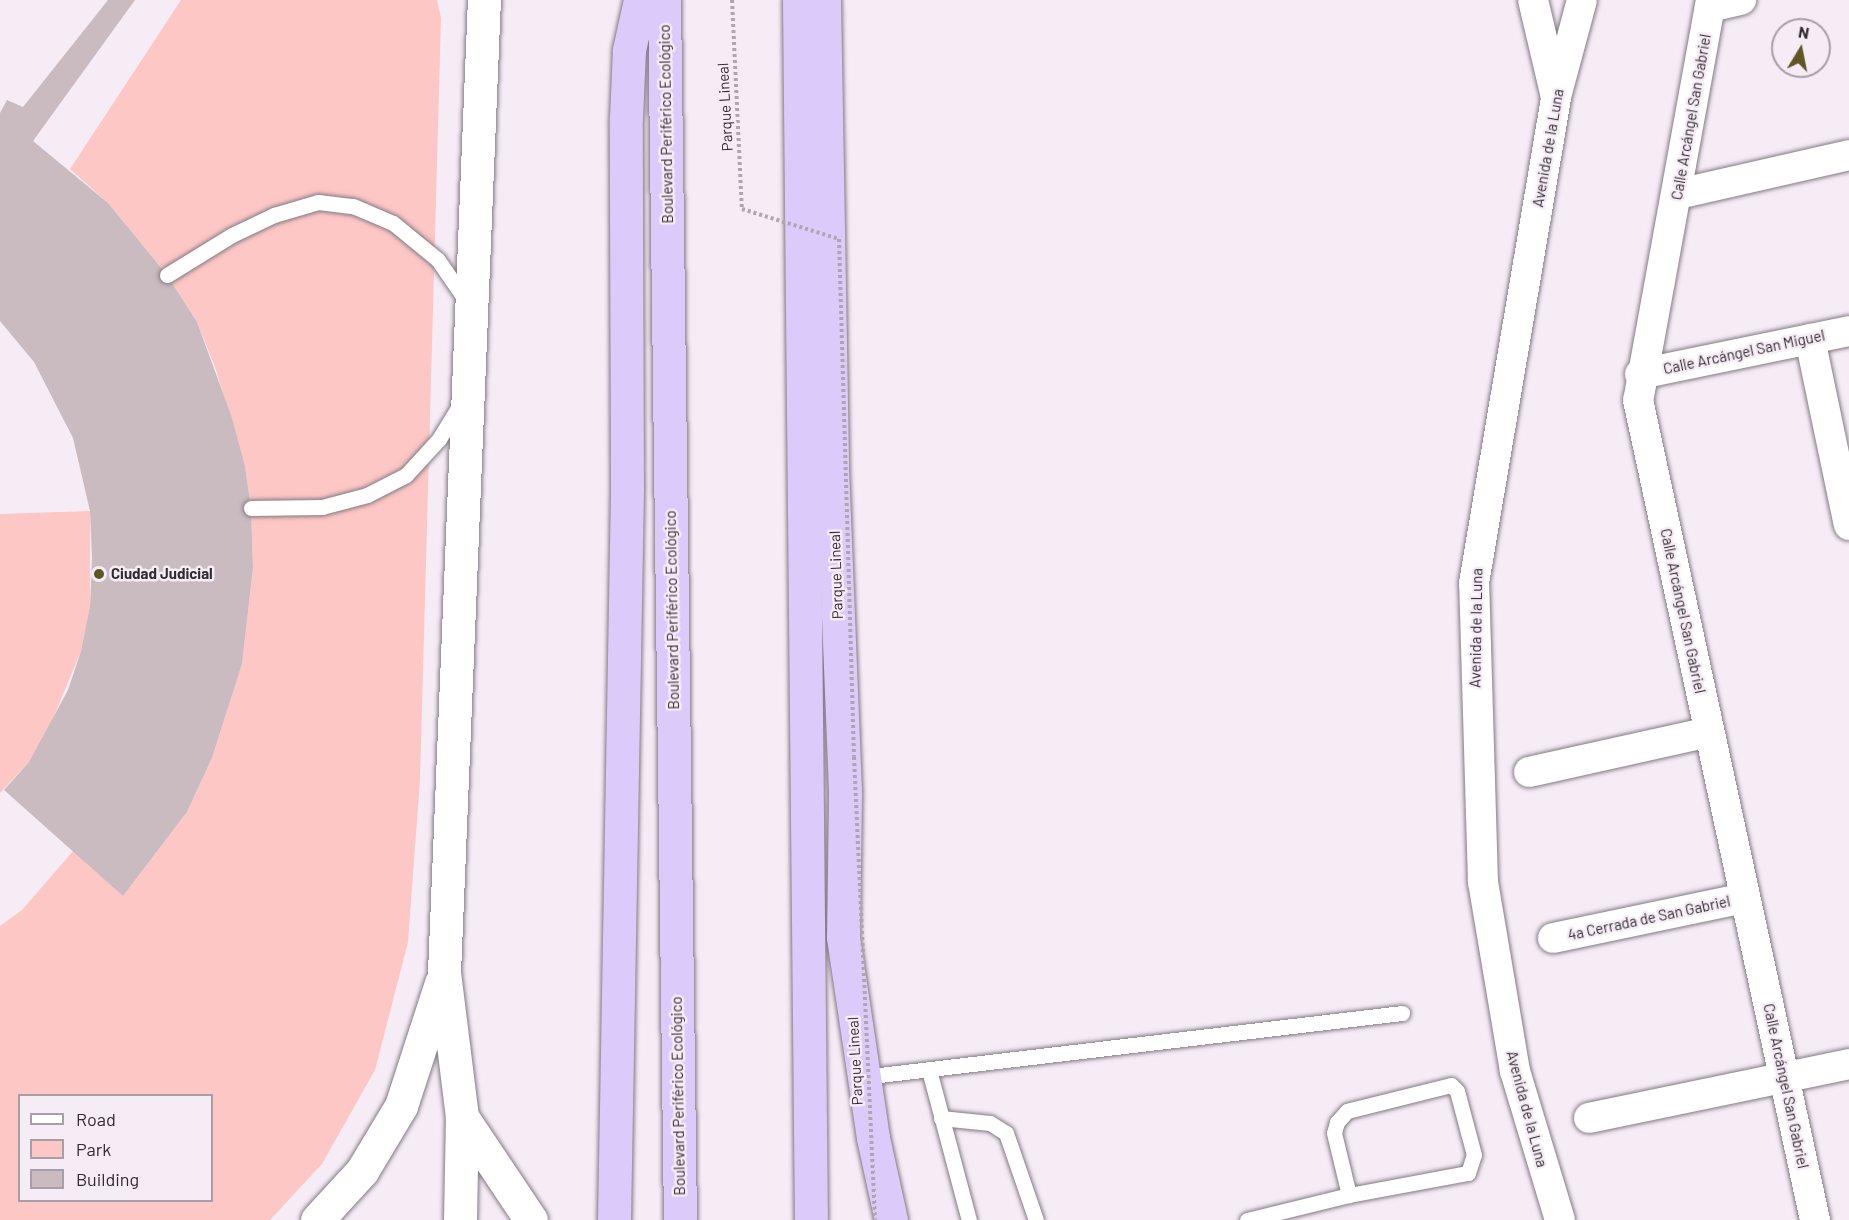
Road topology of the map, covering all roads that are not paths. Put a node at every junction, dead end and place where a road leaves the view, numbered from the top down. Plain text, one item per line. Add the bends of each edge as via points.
1 (639, 0) edge
2 (664, 0) edge
3 (799, 0) edge
4 (824, 0) edge
5 (1533, 0) edge
6 (1582, 0) edge
7 (1742, 0) edge
8 (1710, 3) edge
9 (482, 4) edge
10 (1556, 97) junction
11 (1849, 155) edge
12 (1678, 194) junction
13 (167, 275) dead end
14 (471, 308) junction
15 (1849, 331) edge
16 (1810, 339) junction
17 (1640, 374) junction
18 (468, 392) junction
19 (251, 508) dead end
20 (1849, 525) edge
21 (1709, 732) junction
22 (1528, 772) dead end
23 (1745, 898) junction
24 (1553, 938) dead end
25 (444, 973) junction
26 (1402, 1013) dead end
27 (1849, 1064) edge
28 (929, 1070) junction
29 (863, 1077) junction
30 (1784, 1078) junction
31 (462, 1117) junction
32 (941, 1118) junction
33 (1589, 1118) dead end
34 (1349, 1195) junction
35 (317, 1220) edge
36 (460, 1220) edge
37 (531, 1220) edge
38 (614, 1220) edge
39 (680, 1220) edge
40 (811, 1220) edge
41 (891, 1220) edge
42 (969, 1220) edge
43 (1036, 1220) edge
44 (1247, 1220) edge
45 (1560, 1220) edge
46 (1815, 1220) edge

1 - 38 highway via 629,50 626,118 627,488
2 - 39 highway, Boulevard Periférico Ecológico
3 - 40 highway
4 - 29 highway via 832,467 845,796 843,937
5 - 10 street
6 - 10 street, Avenida de la Luna
7 - 8 street
8 - 12 street, Calle Arcángel San Gabriel
9 - 14 street
10 - 45 street, Avenida de la Luna via 1489,483 1474,594 1483,882 1515,1071
11 - 12 street
12 - 17 street, Calle Arcángel San Gabriel
13 - 14 lane via 232,235 274,215 318,202 353,206 393,223 438,260
14 - 18 street
15 - 16 street, Calle Arcángel San Miguel
16 - 17 street, Calle Arcángel San Miguel
16 - 20 street
17 - 21 street, Calle Arcángel San Gabriel via 1638,400
18 - 19 lane via 440,439 406,475 367,495 322,507
18 - 25 street
21 - 22 street
21 - 23 street, Calle Arcángel San Gabriel
23 - 24 street, 4a Cerrada de San Gabriel
23 - 30 street, Calle Arcángel San Gabriel
25 - 31 street
25 - 35 street via 401,1106 362,1171
26 - 28 lane
27 - 30 street
28 - 29 lane
28 - 32 lane
29 - 41 highway
30 - 33 street
30 - 46 street, Calle Arcángel San Gabriel
31 - 36 street
31 - 37 street
32 - 42 lane
32 - 43 lane via 990,1123 1006,1133
34 - 34 lane via 1468,1173 1474,1155 1457,1091 1451,1085 1347,1111 1337,1122 1334,1133
34 - 44 lane

